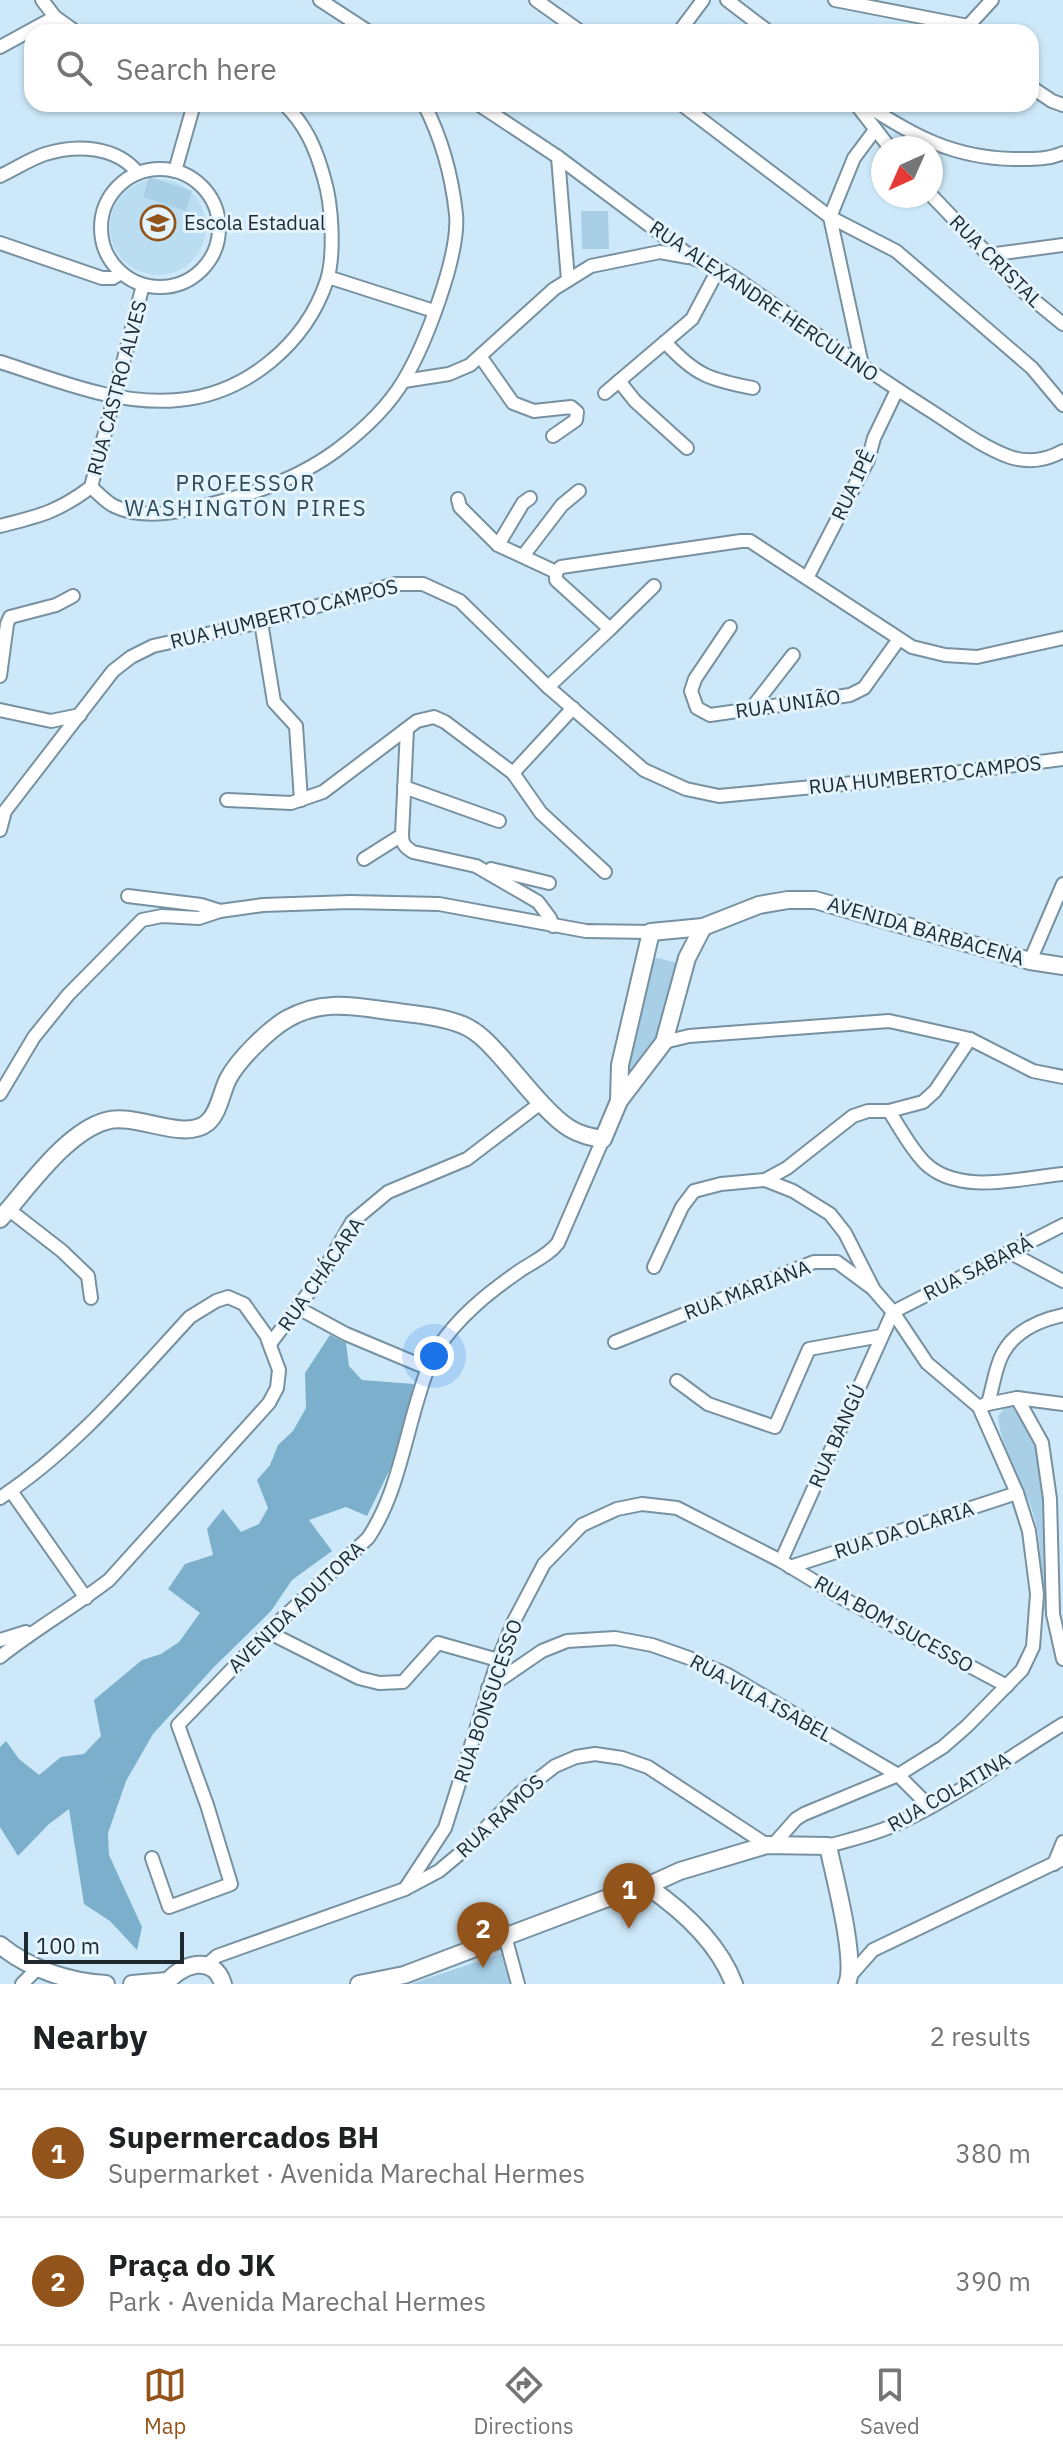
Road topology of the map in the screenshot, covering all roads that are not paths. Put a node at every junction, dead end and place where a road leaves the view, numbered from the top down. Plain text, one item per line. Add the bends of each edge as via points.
1 (42, 0) edge
2 (320, 0) edge
3 (536, 0) edge
4 (703, 0) edge
5 (727, 0) edge
6 (835, 0) edge
7 (992, 0) edge
8 (55, 17) junction
9 (42, 24) edge
10 (65, 24) edge
11 (356, 24) edge
12 (570, 24) edge
13 (685, 24) edge
14 (758, 24) edge
15 (948, 24) edge
16 (975, 24) edge
17 (24, 34) edge
18 (0, 47) edge
19 (1039, 91) edge
20 (1059, 100) edge
21 (192, 112) edge
22 (293, 112) edge
23 (428, 112) edge
24 (490, 112) edge
25 (692, 112) edge
26 (862, 112) edge
27 (877, 112) edge
28 (875, 130) junction
29 (880, 136) edge
30 (1063, 153) edge
31 (558, 157) junction
32 (175, 171) junction
33 (138, 173) junction
34 (0, 176) edge
35 (943, 208) edge
36 (830, 217) junction
37 (0, 243) edge
38 (1063, 245) edge
39 (988, 255) junction
40 (693, 258) junction
41 (719, 268) junction
42 (121, 273) junction
43 (328, 277) junction
44 (568, 280) junction
45 (143, 285) junction
46 (434, 311) junction
47 (1063, 324) edge
48 (665, 342) junction
49 (480, 356) junction
50 (0, 362) edge
51 (862, 365) junction
52 (404, 381) junction
53 (619, 381) junction
54 (753, 388) dead end
55 (897, 390) junction
56 (605, 393) dead end
57 (116, 397) junction
58 (1063, 405) edge
59 (553, 436) dead end
60 (687, 448) dead end
61 (1063, 451) edge
62 (91, 487) junction
63 (579, 491) dead end
64 (530, 498) dead end
65 (458, 499) dead end
66 (0, 526) edge
67 (498, 545) junction
68 (523, 556) junction
69 (556, 572) junction
70 (807, 578) junction
71 (654, 586) dead end
72 (73, 596) dead end
73 (261, 622) junction
74 (730, 627) dead end
75 (610, 629) junction
76 (1063, 638) edge
77 (899, 639) junction
78 (793, 655) dead end
79 (0, 676) edge
80 (548, 687) junction
81 (573, 708) junction
82 (751, 709) junction
83 (0, 710) edge
84 (80, 715) junction
85 (407, 729) junction
86 (1063, 759) edge
87 (513, 773) junction
88 (404, 787) junction
89 (227, 800) dead end
90 (301, 800) junction
91 (499, 821) dead end
92 (0, 828) edge
93 (402, 835) junction
94 (364, 859) dead end
95 (476, 866) junction
96 (605, 872) dead end
97 (549, 883) dead end
98 (1063, 884) edge
99 (128, 896) dead end
100 (220, 911) junction
101 (553, 926) junction
102 (703, 927) junction
103 (651, 932) junction
104 (1030, 961) junction
105 (1063, 966) edge
106 (970, 1039) junction
107 (664, 1042) junction
108 (1063, 1077) edge
109 (0, 1094) edge
110 (619, 1101) junction
111 (542, 1102) junction
112 (889, 1111) junction
113 (603, 1139) junction
114 (1063, 1174) edge
115 (765, 1180) junction
116 (4, 1214) edge
117 (1063, 1225) edge
118 (1009, 1252) junction
119 (654, 1267) dead end
120 (1063, 1281) edge
121 (874, 1290) junction
122 (91, 1298) dead end
123 (298, 1308) junction
124 (893, 1312) junction
125 (1063, 1315) edge
126 (881, 1336) junction
127 (615, 1342) dead end
128 (270, 1344) junction
129 (427, 1368) junction
130 (677, 1381) dead end
131 (1017, 1398) junction
132 (1063, 1404) edge
133 (983, 1405) junction
134 (1017, 1493) junction
135 (5, 1495) edge
136 (786, 1564) junction
137 (86, 1598) junction
138 (33, 1630) junction
139 (268, 1632) junction
140 (0, 1640) edge
141 (0, 1657) edge
142 (1063, 1659) edge
143 (498, 1660) junction
144 (1007, 1686) junction
145 (488, 1688) junction
146 (1063, 1724) edge
147 (898, 1775) junction
148 (930, 1807) junction
149 (1063, 1842) edge
150 (770, 1845) junction
151 (828, 1846) junction
152 (152, 1858) dead end
153 (1058, 1861) edge
154 (680, 1871) junction
155 (647, 1886) junction
156 (405, 1889) junction
157 (677, 1911) junction
158 (505, 1936) junction
159 (846, 1939) junction
160 (0, 1945) edge
161 (873, 1950) junction
162 (208, 1964) junction
163 (38, 1968) junction
164 (848, 1981) edge
165 (167, 1982) edge
166 (22, 1984) edge
167 (106, 1984) edge
168 (132, 1984) edge
169 (223, 1984) edge
170 (359, 1984) edge
171 (518, 1984) edge
172 (734, 1984) edge

1 - 8 street
2 - 11 street
3 - 12 street
4 - 13 street
5 - 14 street
6 - 15 street
7 - 16 street
8 - 9 street
8 - 10 street
17 - 18 street
19 - 20 street
21 - 32 street
22 - 43 street via 316,150 326,183 332,214
23 - 46 street via 439,138 456,216 453,254
24 - 31 street, RUA ALEXANDRE HERCULINO
25 - 36 street
26 - 28 street
27 - 30 street via 944,148 990,158 1034,159
28 - 29 street
28 - 36 street via 854,158
31 - 40 street, RUA ALEXANDRE HERCULINO
31 - 44 street
32 - 33 street
32 - 45 street via 198,183 214,203 219,219 215,253 193,279 160,288
33 - 34 street via 121,158 83,148 45,154
33 - 42 street via 121,184 102,218 108,257
35 - 39 street, RUA CRISTAL
36 - 51 street
36 - 58 street via 896,251 1032,368
37 - 42 street via 102,278
38 - 39 street
39 - 47 street, RUA CRISTAL
40 - 41 street, RUA ALEXANDRE HERCULINO
40 - 44 street via 660,252 591,266
41 - 48 street via 692,319
41 - 51 street, RUA ALEXANDRE HERCULINO
42 - 45 street
43 - 46 street
43 - 57 street via 315,309 286,348 249,377 177,400
44 - 49 street
45 - 57 street, RUA CASTRO ALVES
46 - 52 street
48 - 53 street
48 - 54 street via 685,364 719,382
49 - 52 street via 449,374
49 - 59 street via 513,403 534,411 571,407 577,412 576,420
50 - 57 street
51 - 55 street, RUA ALEXANDRE HERCULINO
52 - 62 street via 336,451 246,495 190,510 140,514 113,506
53 - 56 street
53 - 60 street
55 - 61 street, RUA ALEXANDRE HERCULINO via 1011,457 1034,461
55 - 70 street, RUA IPÊ via 868,460
57 - 62 street, RUA CASTRO ALVES
62 - 66 street, RUA CASTRO ALVES via 49,513
63 - 68 street
64 - 67 street
65 - 67 street
67 - 68 street
68 - 69 street
69 - 70 street via 561,567 750,541
69 - 75 street via 556,580
70 - 77 street
71 - 75 street
72 - 79 street via 10,617
73 - 80 street, RUA HUMBERTO CAMPOS via 395,584 423,584 460,601
73 - 84 street, RUA HUMBERTO CAMPOS via 142,651 113,671
73 - 90 street via 274,702 296,726
74 - 82 street, RUA UNIÃO via 691,691 697,708 710,715
75 - 80 street
76 - 77 street via 977,657 945,655
77 - 82 street, RUA UNIÃO via 864,688 850,695
78 - 82 street
80 - 81 street, RUA HUMBERTO CAMPOS
81 - 86 street, RUA HUMBERTO CAMPOS via 644,770 686,789 719,796
81 - 87 street
83 - 84 street via 51,721
84 - 92 street, RUA HUMBERTO CAMPOS via 5,811
85 - 87 street via 434,717
85 - 88 street
85 - 90 street via 323,792
87 - 96 street via 541,813
88 - 91 street
88 - 93 street
89 - 90 street
93 - 94 street
93 - 95 street via 405,847 413,852
95 - 97 street
95 - 101 street via 538,902
98 - 104 street
99 - 100 street
100 - 101 street, AVENIDA BARBACENA via 263,905 439,904
100 - 109 street, AVENIDA BARBACENA via 199,918 142,920 42,1026
101 - 103 street, AVENIDA BARBACENA
102 - 103 street, AVENIDA BARBACENA
102 - 104 street, AVENIDA BARBACENA via 759,905 815,900
102 - 107 street via 687,958
103 - 110 street via 620,1065
104 - 105 street, AVENIDA BARBACENA
106 - 107 street via 889,1021
106 - 108 street via 1033,1071
106 - 112 street via 923,1102
107 - 110 street, AVENIDA ADUTORA
110 - 113 street, AVENIDA ADUTORA
111 - 113 street via 570,1129
111 - 116 street via 487,1041 467,1027 342,1004 310,1008 286,1020 243,1059 208,1122 197,1129 180,1129 109,1119 88,1127 66,1144
111 - 123 street, RUA CHÁCARA via 467,1159 388,1192 352,1222
112 - 114 street via 925,1163 955,1181
112 - 115 street via 853,1116
113 - 129 street, AVENIDA ADUTORA via 558,1243 467,1312
115 - 119 street via 694,1191
115 - 121 street via 830,1214
116 - 122 street via 62,1251 88,1276
117 - 118 street, RUA SABARÁ
118 - 120 street
118 - 124 street, RUA SABARÁ
121 - 124 street
121 - 127 street, RUA MARIANA via 837,1262 814,1262
123 - 128 street, RUA CHÁCARA
123 - 129 street
124 - 126 street, RUA BANGÚ
124 - 133 street via 927,1363
125 - 133 street via 1041,1320 1003,1353
126 - 130 street via 809,1349 775,1427 708,1404
126 - 136 street, RUA BANGÚ
128 - 135 street via 244,1304 224,1298 200,1310 77,1438
128 - 137 street, RUA CHÁCARA via 279,1370 269,1403 109,1580
129 - 139 street, AVENIDA ADUTORA via 375,1527
131 - 132 street
131 - 133 street
131 - 142 street via 1042,1443 1050,1499 1053,1614
133 - 134 street
134 - 136 street, RUA DA OLARIA
134 - 144 street via 1029,1531 1037,1594 1033,1647
135 - 137 street
136 - 143 street, RUA BONSUCESSO via 677,1508 642,1504 617,1509 582,1525 544,1564
136 - 144 street, RUA BOM SUCESSO
137 - 138 street, RUA CHÁCARA
138 - 140 street
138 - 141 street
139 - 143 street via 379,1683 403,1682 438,1643
139 - 152 street, AVENIDA ADUTORA via 178,1725 231,1884 169,1907
143 - 145 street, RUA BONSUCESSO
144 - 147 street via 943,1747
145 - 147 street, RUA VILA ISABEL via 542,1651 567,1641 615,1638 652,1645 726,1674
145 - 156 street, RUA BONSUCESSO via 445,1828
146 - 148 street, RUA COLATINA
147 - 148 street, RUA VILA ISABEL
147 - 150 street via 804,1814
148 - 151 street, RUA COLATINA via 884,1830
149 - 153 street
150 - 151 street
150 - 154 street
150 - 156 street, RUA RAMOS via 648,1767 595,1754 555,1766 439,1871
151 - 159 street
153 - 161 street
154 - 155 street
154 - 157 street
155 - 157 street
155 - 158 street
156 - 162 street via 217,1956
157 - 172 street via 726,1963
158 - 170 street via 404,1975
158 - 171 street
159 - 161 street via 855,1950
159 - 164 street
160 - 163 street
161 - 164 street
162 - 165 street via 179,1972
162 - 169 street
163 - 166 street
163 - 167 street
165 - 168 street

